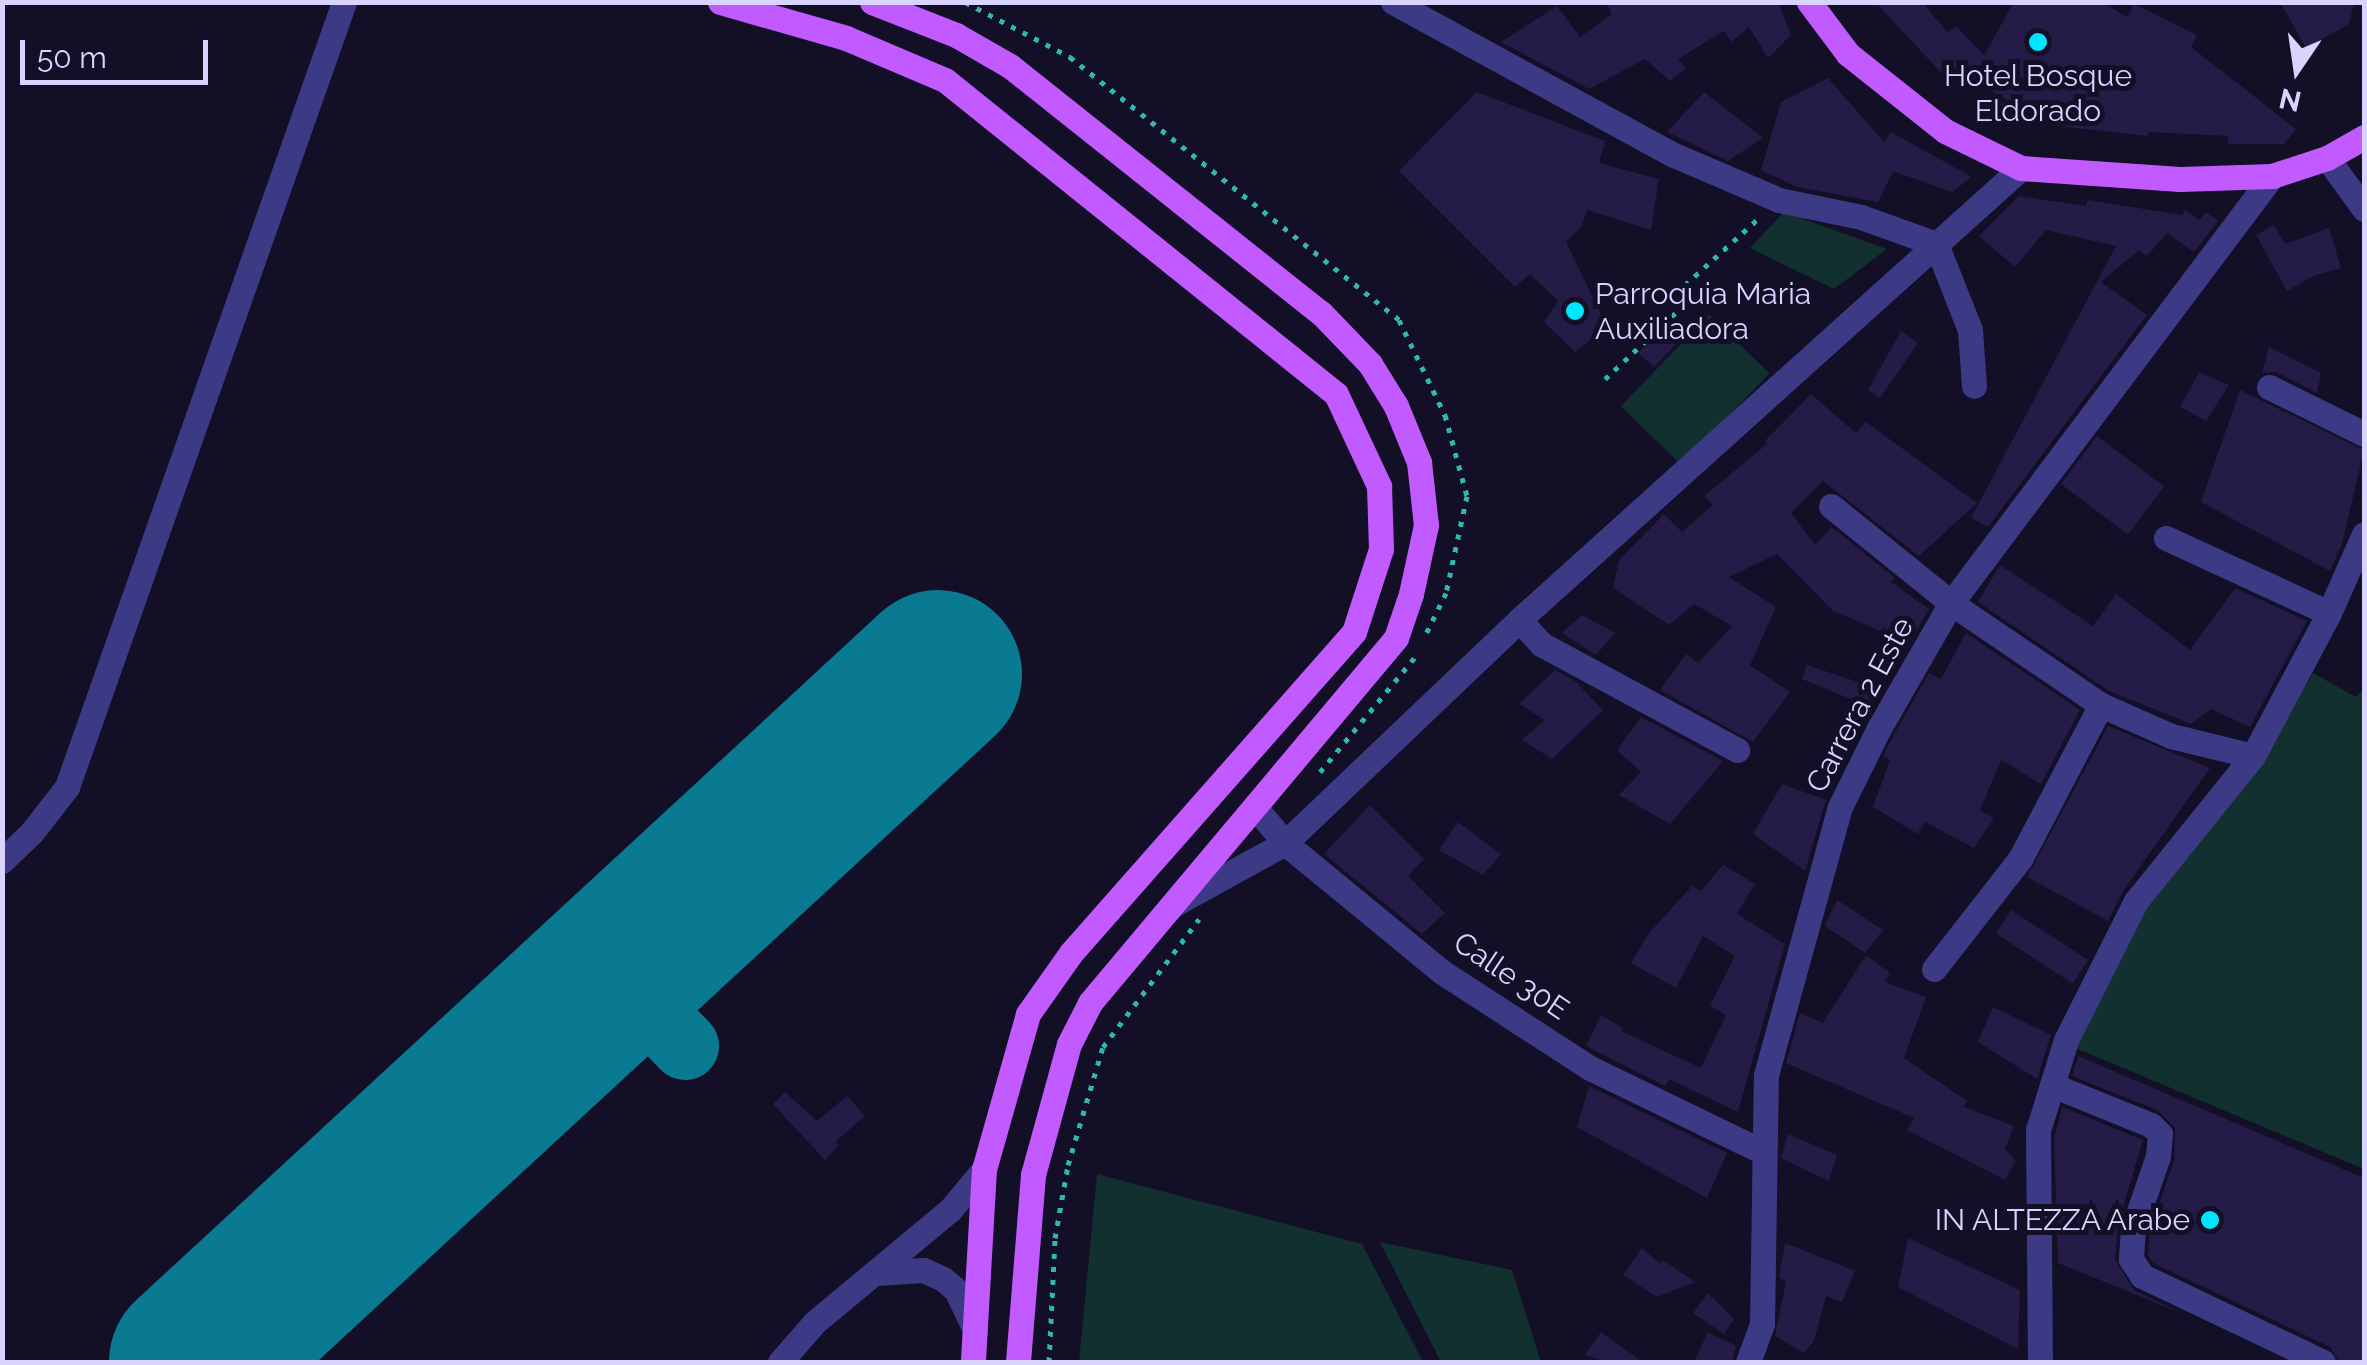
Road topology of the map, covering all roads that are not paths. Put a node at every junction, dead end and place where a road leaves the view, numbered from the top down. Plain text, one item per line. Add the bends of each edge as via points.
1 (344, 2) edge
2 (720, 2) edge
3 (872, 2) edge
4 (1393, 2) edge
5 (1809, 2) edge
6 (2364, 137) edge
7 (2327, 158) junction
8 (2020, 168) junction
9 (2272, 176) junction
10 (2364, 209) edge
11 (1936, 244) junction
12 (1974, 386) dead end
13 (2269, 387) dead end
14 (2364, 434) edge
15 (1831, 506) dead end
16 (2364, 534) edge
17 (2166, 538) dead end
18 (1952, 603) junction
19 (2330, 613) junction
20 (1519, 620) junction
21 (2101, 705) junction
22 (1737, 750) dead end
23 (2254, 756) junction
24 (1255, 807) junction
25 (1285, 843) junction
26 (2, 861) edge
27 (1172, 906) junction
28 (1934, 969) dead end
29 (2052, 1085) junction
30 (1764, 1152) junction
31 (984, 1169) junction
32 (876, 1273) junction
33 (975, 1330) junction
34 (780, 1362) edge
35 (973, 1362) edge
36 (1018, 1362) edge
37 (1748, 1362) edge
38 (2040, 1362) edge
39 (2323, 1362) edge

1 - 26 street via 67,787
2 - 31 main road via 846,38 945,80 1336,394 1379,486 1381,549 1354,632 1071,953 1028,1014
3 - 24 main road via 956,35 1010,66 1321,313 1370,364 1396,406 1419,462 1426,525 1396,638
4 - 11 street via 1674,156 1780,200 1860,217
5 - 8 main road via 1848,54 1945,131
6 - 7 main road
7 - 9 main road
7 - 10 street
8 - 9 main road via 2180,179
8 - 11 street
9 - 18 street, Carrera 2 Este
11 - 12 street via 1970,330
11 - 20 street
13 - 14 street
15 - 18 street
16 - 19 street
17 - 19 street
18 - 21 street
18 - 30 street, Carrera 2 Este via 1840,808 1766,1075
19 - 23 street
20 - 22 street via 1540,644
20 - 25 street
21 - 23 street via 2171,736
21 - 28 street via 2020,859
23 - 29 street via 2136,901 2066,1040
24 - 25 street, Calle 30E
24 - 27 main road
25 - 27 street
25 - 30 street, Calle 30E via 1442,972 1574,1058
27 - 36 main road via 1090,1003 1054,1086 1033,1175
29 - 38 street via 2038,1130
29 - 39 street via 2160,1134 2133,1229 2131,1259 2142,1276
30 - 37 street, Carrera 2 Este via 1762,1324
31 - 32 street via 950,1210
31 - 33 main road
32 - 33 street via 922,1270 943,1278
32 - 34 street via 815,1322
33 - 35 main road

